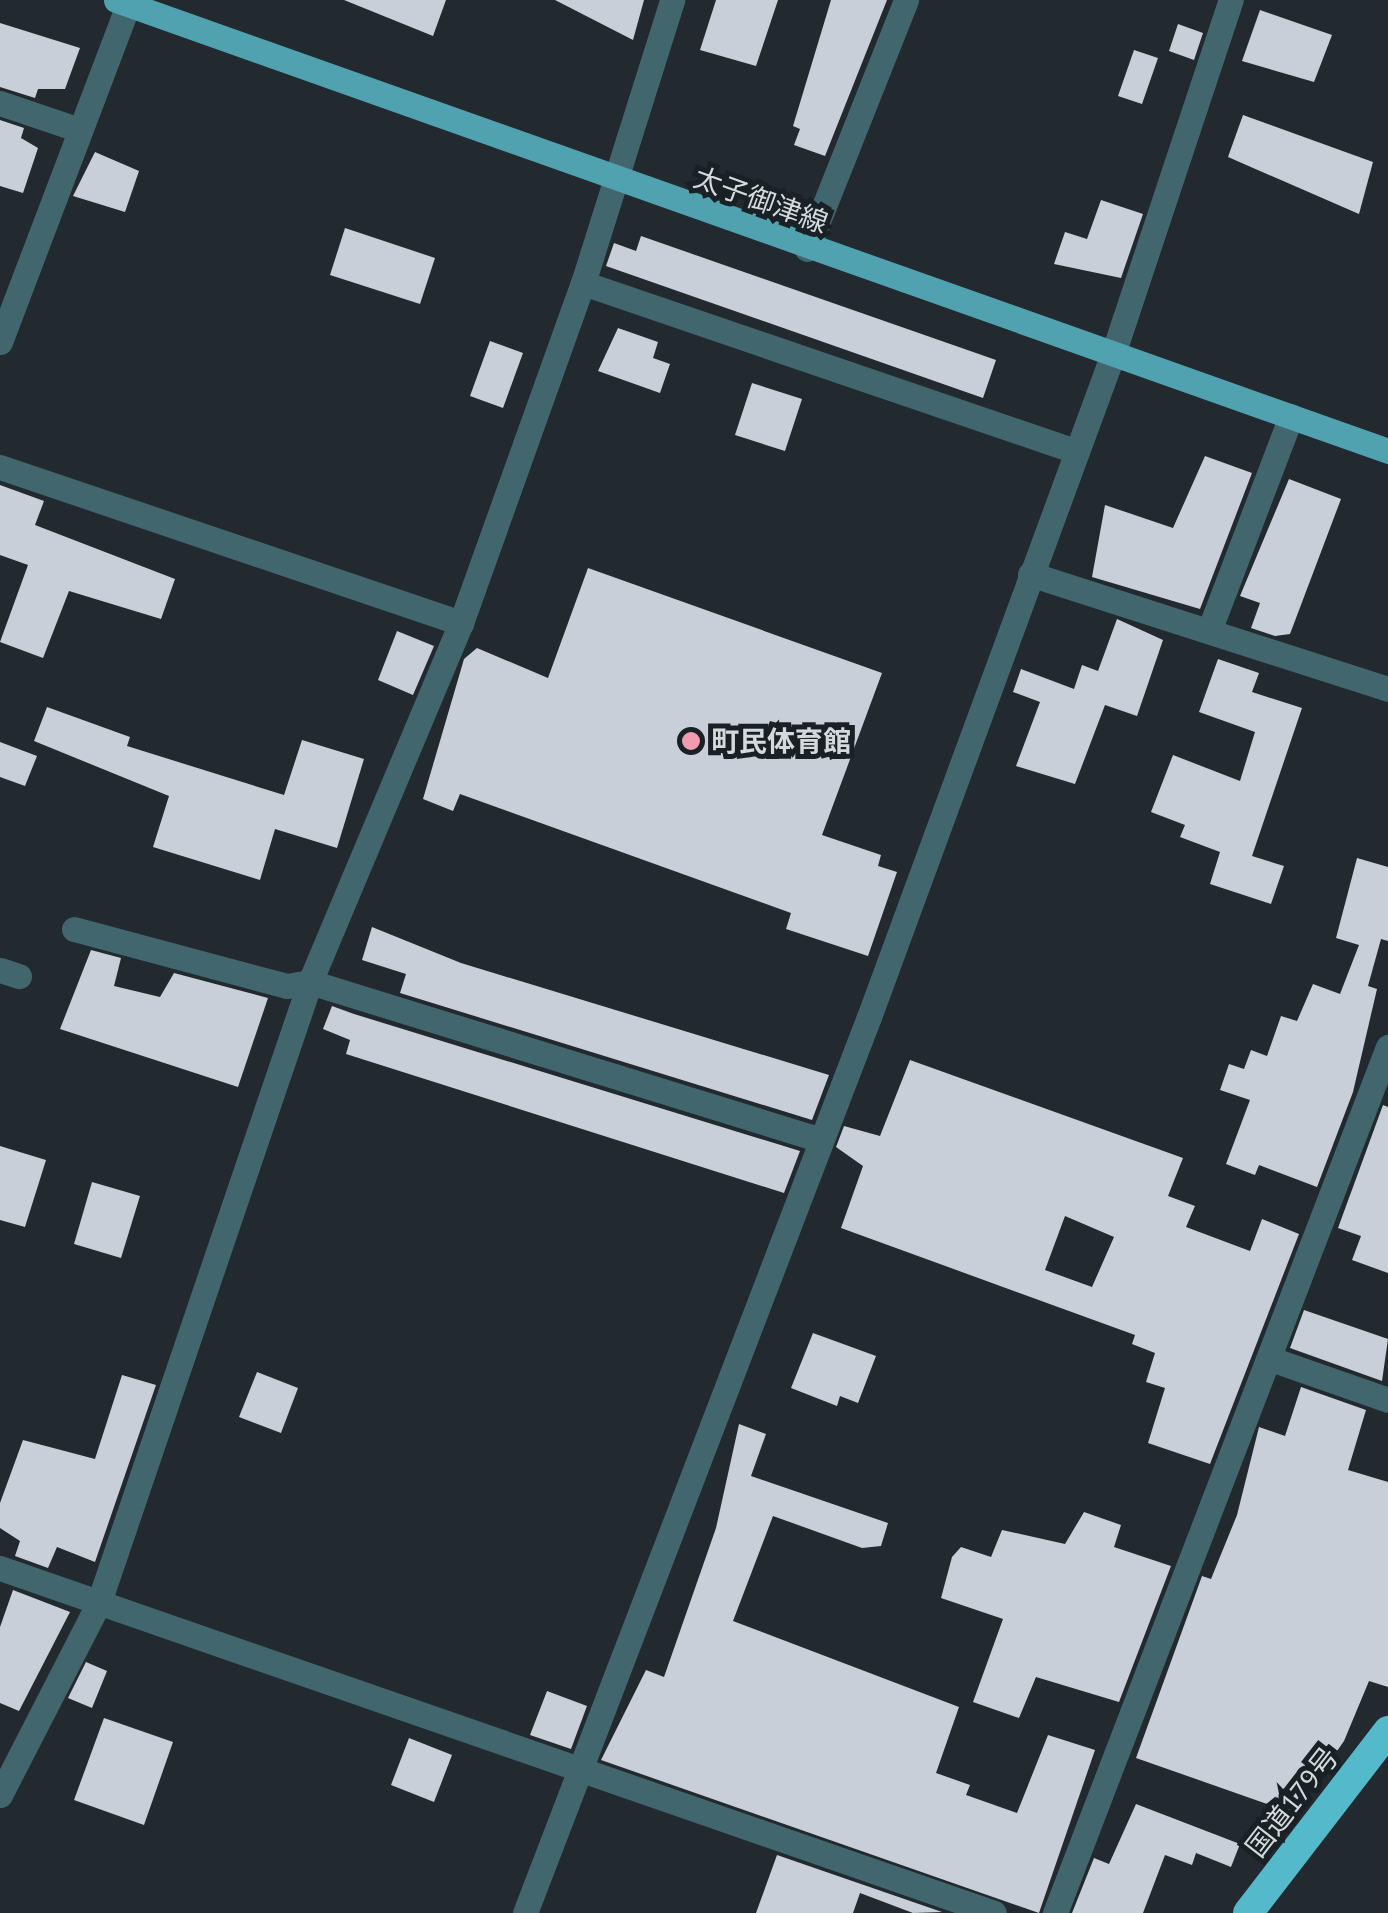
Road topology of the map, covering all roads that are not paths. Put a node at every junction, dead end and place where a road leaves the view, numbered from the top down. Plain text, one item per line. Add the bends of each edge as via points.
1 (672, 0) edge
2 (906, 0) edge
3 (1231, 0) edge
4 (124, 1) edge
5 (0, 103) edge
6 (77, 128) junction
7 (618, 179) junction
8 (808, 249) junction
9 (583, 282) junction
10 (0, 342) edge
11 (1113, 354) junction
12 (1292, 416) junction
13 (1075, 450) junction
14 (1388, 451) edge
15 (0, 467) edge
16 (1030, 574) junction
17 (460, 623) junction
18 (1210, 631) junction
19 (1388, 690) edge
20 (74, 929) dead end
21 (310, 982) junction
22 (1388, 1047) edge
23 (821, 1140) junction
24 (1271, 1359) junction
25 (1388, 1400) edge
26 (0, 1568) edge
27 (99, 1602) junction
28 (1388, 1731) edge
29 (584, 1775) junction
30 (0, 1795) edge
31 (526, 1913) edge
32 (994, 1913) edge
33 (1055, 1913) edge
34 (1248, 1913) edge

1 - 7 street
2 - 8 street
3 - 11 street
4 - 6 street
4 - 7 main road, 太子御津線
5 - 6 street
6 - 10 street
7 - 8 main road, 太子御津線
7 - 9 street
8 - 11 main road, 太子御津線
9 - 13 street
9 - 17 street
11 - 12 main road, 太子御津線
11 - 13 street
12 - 14 main road, 太子御津線
12 - 18 street
13 - 16 street
15 - 17 street
16 - 18 street
16 - 23 street
17 - 21 street
18 - 19 street
20 - 21 street via 287,986
21 - 23 street
21 - 27 street
22 - 24 street
23 - 29 street
24 - 25 street
24 - 33 street
26 - 27 street
27 - 29 street
27 - 30 street
28 - 34 highway, 国道179号
29 - 31 street
29 - 32 street

